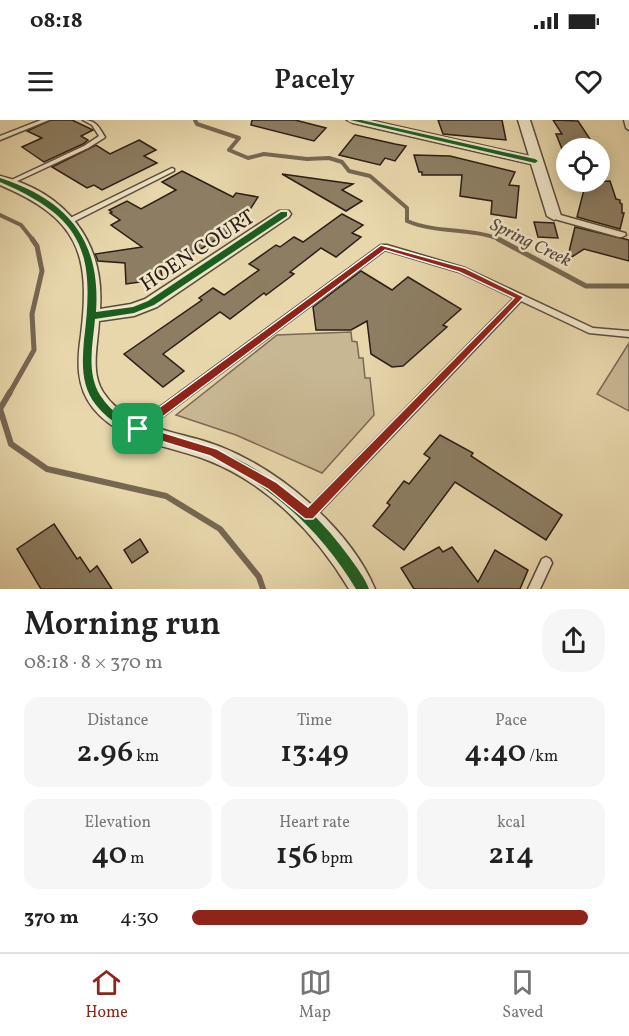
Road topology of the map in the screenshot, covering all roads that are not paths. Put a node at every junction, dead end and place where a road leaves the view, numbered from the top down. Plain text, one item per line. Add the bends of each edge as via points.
1 (46, 120) edge
2 (86, 120) edge
3 (353, 120) edge
4 (524, 120) edge
5 (627, 120) edge
6 (370, 122) edge
7 (629, 128) edge
8 (0, 138) edge
9 (535, 161) junction
10 (172, 170) dead end
11 (4, 181) edge
12 (284, 214) dead end
13 (554, 216) joint
14 (70, 220) junction
15 (622, 235) dead end
16 (520, 297) junction
17 (92, 316) junction
18 (629, 334) edge
19 (138, 429) junction
20 (309, 515) junction
21 (546, 563) dead end
22 (363, 589) edge
23 (534, 589) edge

1 - 8 lane
2 - 11 lane via 94,124 102,137
3 - 6 street
4 - 9 street
5 - 7 lane
6 - 9 street
9 - 13 street
10 - 14 lane
11 - 14 street
12 - 17 street, HOEN COURT via 151,303 134,310
13 - 15 lane
14 - 17 street via 85,243 91,264
16 - 18 lane via 592,332
16 - 19 lane via 462,270 384,247
16 - 20 lane
17 - 19 street via 86,360 89,385 119,422
19 - 20 street via 213,452 272,486
20 - 22 street via 352,568
21 - 23 lane

